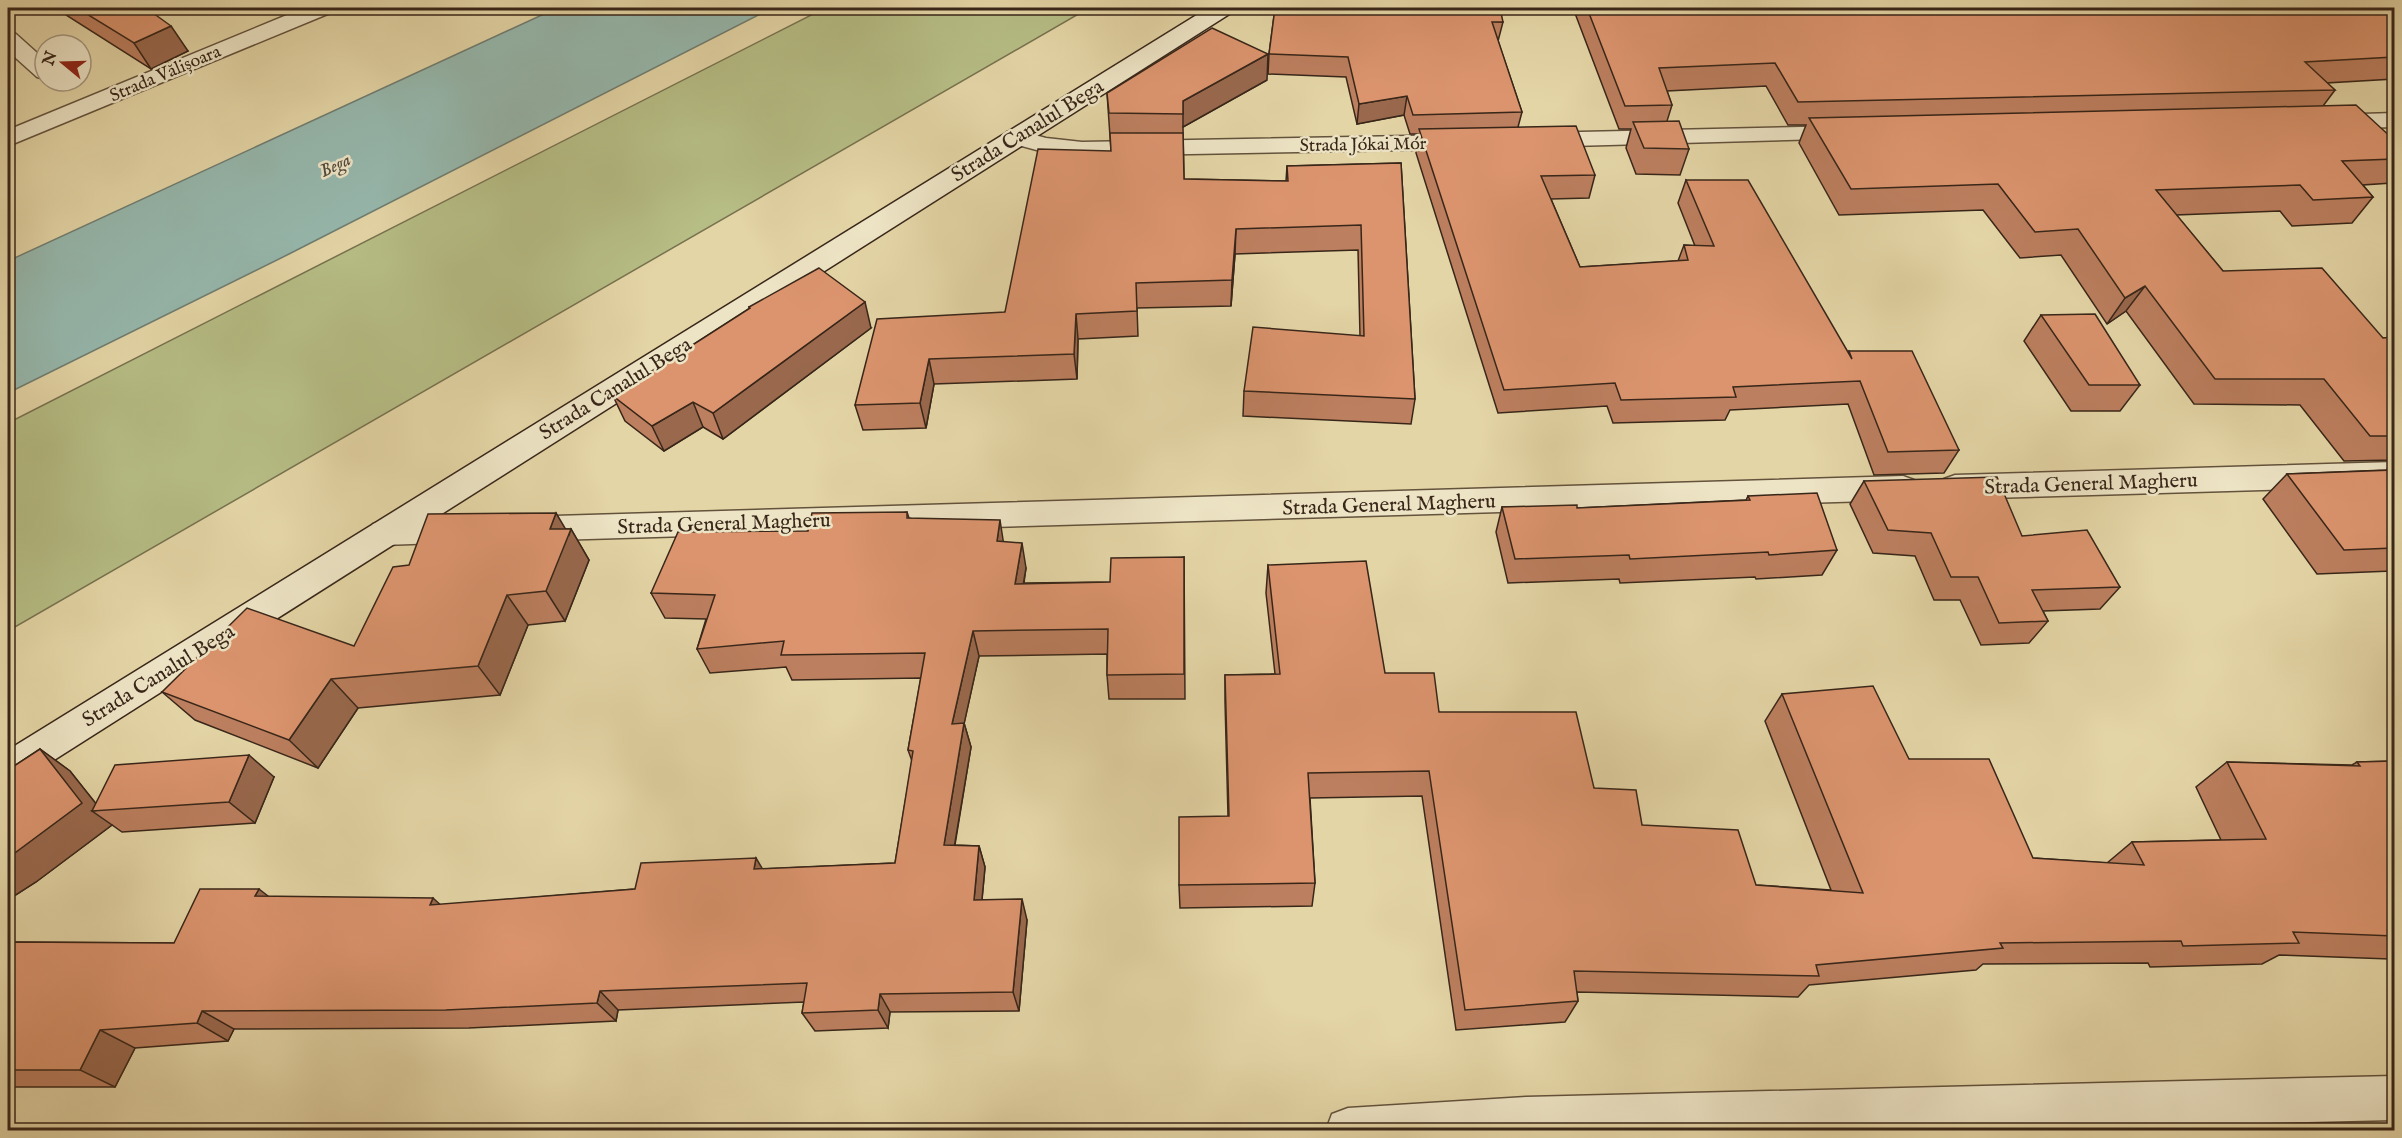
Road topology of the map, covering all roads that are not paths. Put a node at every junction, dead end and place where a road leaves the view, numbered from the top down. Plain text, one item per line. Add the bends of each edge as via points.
1 (322, 8) edge
2 (1223, 8) edge
3 (8, 39) edge
4 (33, 61) edge
5 (68, 93) edge
6 (84, 107) junction
7 (2394, 120) edge
8 (2311, 122) edge
9 (1867, 133) edge
10 (1016, 137) junction
11 (8, 139) edge
12 (2394, 474) edge
13 (384, 533) junction
14 (8, 769) edge
15 (2394, 1098) edge
16 (1527, 1125) edge
17 (1348, 1131) edge

1 - 6 street, Strada Vălișoara
2 - 10 street, Strada Canalul Bega
3 - 4 street
5 - 6 street
6 - 11 street, Strada Vălișoara
7 - 8 street
9 - 10 street, Strada Jókai Mór via 1082,149
10 - 13 street, Strada Canalul Bega
12 - 13 street, Strada General Magheru
13 - 14 street, Strada Canalul Bega
15 - 16 street
16 - 17 street

